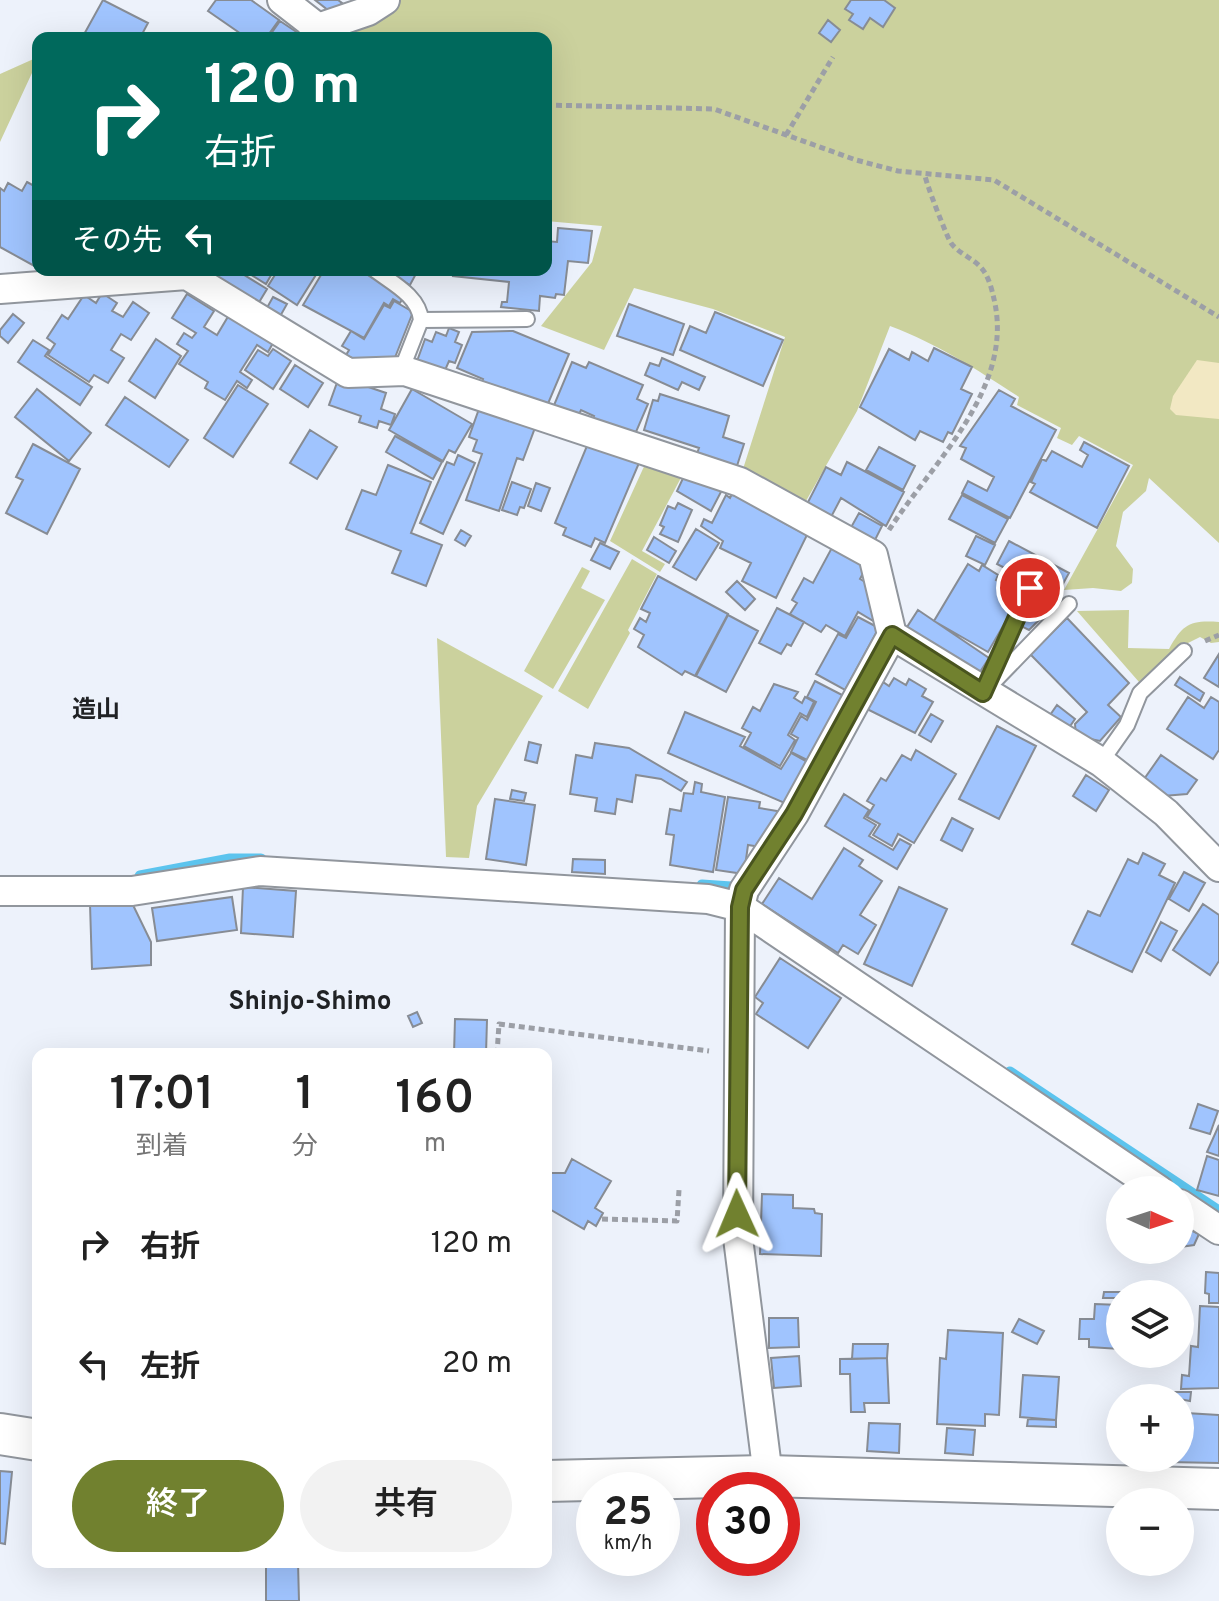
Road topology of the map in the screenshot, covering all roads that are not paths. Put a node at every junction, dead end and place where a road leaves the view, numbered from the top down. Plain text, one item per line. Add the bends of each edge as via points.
1 (282, 0) edge
2 (385, 0) edge
3 (314, 32) edge
4 (317, 32) edge
5 (144, 276) edge
6 (194, 276) edge
7 (383, 276) edge
8 (0, 289) edge
9 (527, 319) dead end
10 (421, 320) junction
11 (401, 371) junction
12 (1030, 588) dead end
13 (1069, 604) dead end
14 (892, 635) junction
15 (1184, 651) dead end
16 (983, 693) junction
17 (1101, 762) junction
18 (1219, 867) edge
19 (0, 891) edge
20 (742, 898) junction
21 (1139, 1176) edge
22 (1194, 1213) edge
23 (1219, 1230) edge
24 (0, 1434) edge
25 (32, 1439) edge
26 (767, 1472) edge
27 (800, 1477) edge
28 (696, 1478) edge
29 (552, 1481) edge
30 (1219, 1489) edge

1 - 3 street
2 - 4 street
5 - 8 street
6 - 11 street via 348,373
7 - 10 lane via 413,299
9 - 10 lane
10 - 11 lane
11 - 14 street via 740,482 873,555
12 - 16 lane
13 - 16 lane
14 - 16 street
14 - 20 street
15 - 17 lane via 1140,693 1127,725
16 - 17 street
17 - 18 street via 1166,813
19 - 20 street via 122,892 260,871
20 - 21 street
20 - 26 street via 738,1238
22 - 23 street
24 - 25 street
27 - 30 street
28 - 29 street

